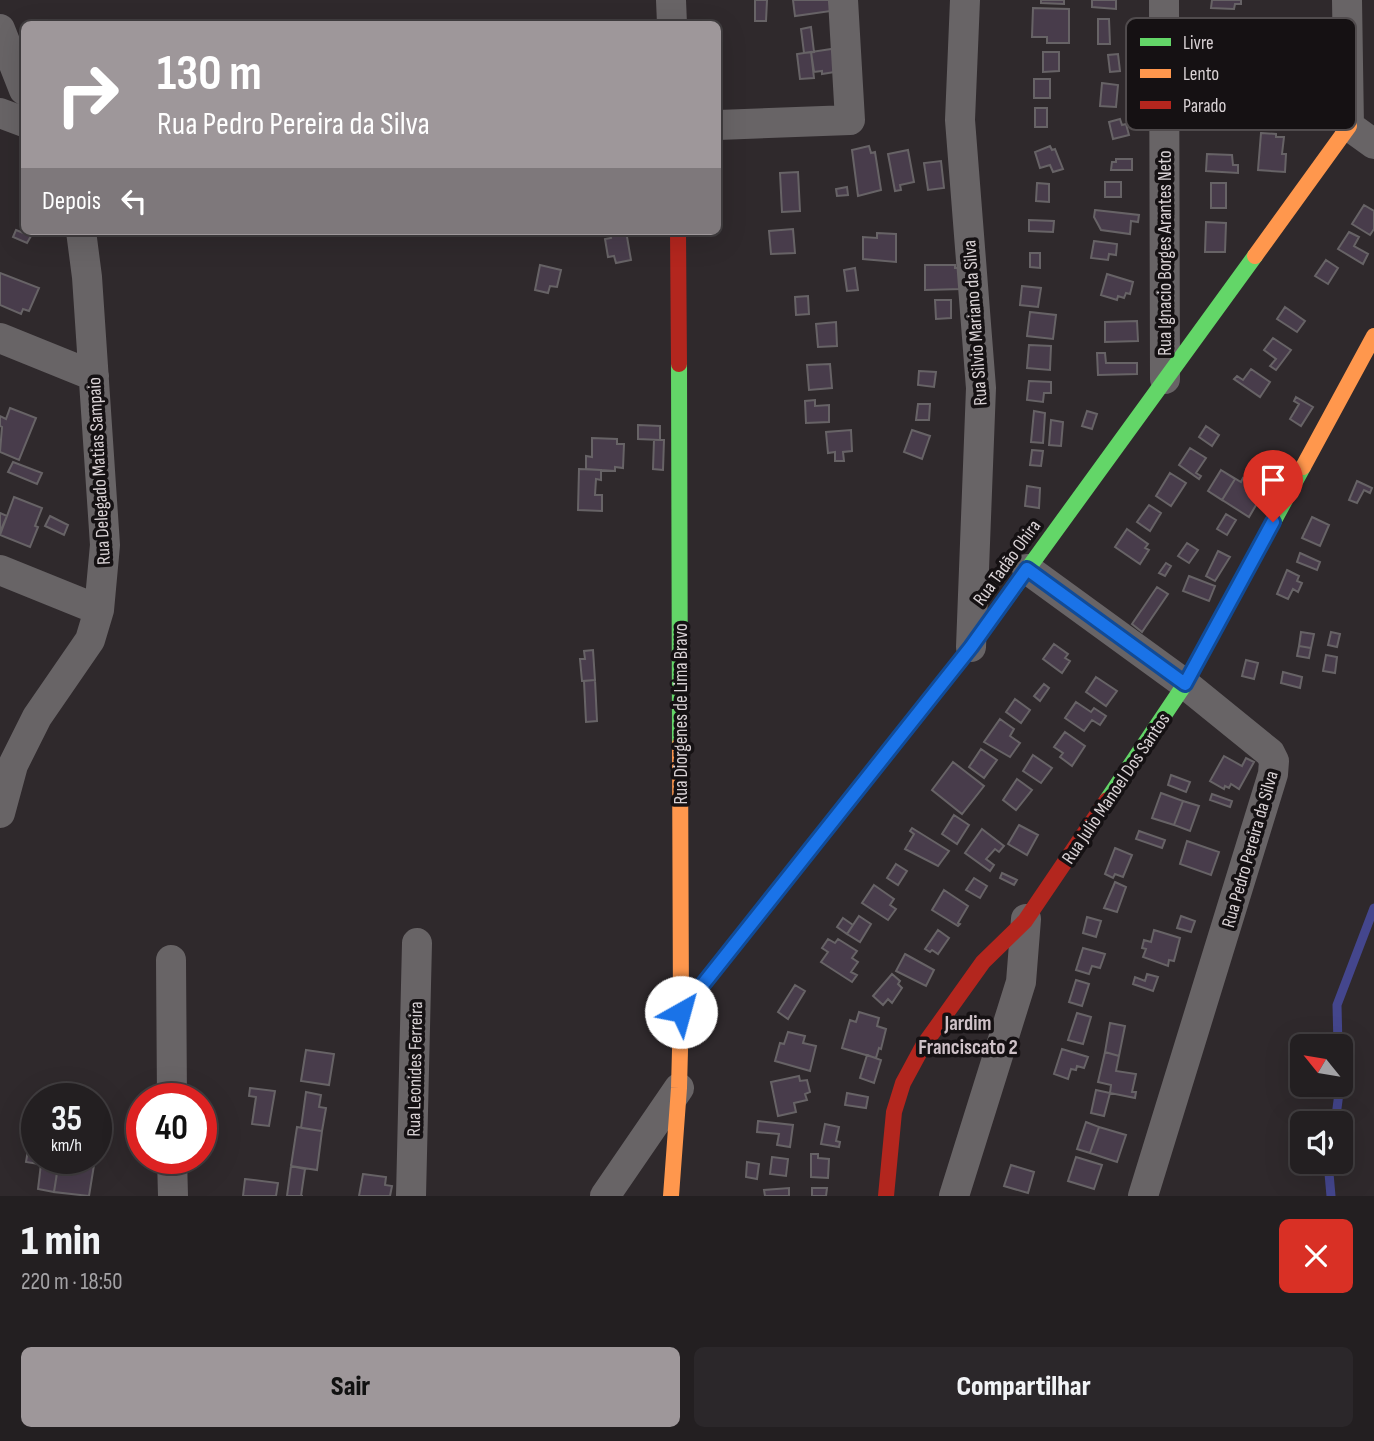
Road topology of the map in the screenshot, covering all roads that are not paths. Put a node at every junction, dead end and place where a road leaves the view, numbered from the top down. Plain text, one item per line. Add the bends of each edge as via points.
1 (671, 0) edge
2 (843, 0) edge
3 (965, 0) edge
4 (1164, 0) edge
5 (1347, 0) edge
6 (1164, 18) edge
7 (1347, 18) edge
8 (672, 21) edge
9 (0, 30) edge
10 (21, 82) edge
11 (0, 113) edge
12 (21, 121) edge
13 (721, 125) edge
14 (1164, 130) edge
15 (1346, 130) edge
16 (1355, 130) edge
17 (1374, 144) edge
18 (81, 235) edge
19 (678, 235) edge
20 (1374, 336) edge
21 (0, 338) edge
22 (94, 376) junction
23 (1165, 379) junction
24 (1027, 569) junction
25 (0, 570) edge
26 (99, 610) junction
27 (971, 647) junction
28 (1185, 684) junction
29 (0, 813) edge
30 (1026, 919) junction
31 (417, 943) dead end
32 (171, 960) dead end
33 (681, 1012) junction
34 (172, 1083) edge
35 (679, 1088) junction
36 (172, 1174) edge
37 (173, 1196) edge
38 (411, 1196) edge
39 (605, 1196) edge
40 (671, 1196) edge
41 (886, 1196) edge
42 (954, 1196) edge
43 (1143, 1196) edge

1 - 8 street
2 - 13 street via 850,120
3 - 27 street, Rua Silvio Mariano da Silva via 960,120 981,388
4 - 6 street, Rua Ignacio Borges Arantes Neto
5 - 7 street
9 - 10 street
11 - 12 street
14 - 23 street, Rua Ignacio Borges Arantes Neto
15 - 23 street, Rua Tadão Ohira
16 - 17 street
18 - 22 street, Rua Delegado Matias Sampaio
19 - 33 street, Rua Diorgenes de Lima Bravo
20 - 28 street, Rua Julio Manoel Dos Santos
21 - 22 street
22 - 26 street, Rua Delegado Matias Sampaio via 105,545
23 - 24 street, Rua Tadão Ohira
24 - 27 street, Rua Tadão Ohira
24 - 28 street, Rua Pedro Pereira da Silva
25 - 26 street
26 - 29 street, Rua Delegado Matias Sampaio via 90,640 37,716 13,765
27 - 33 street, Rua Tadão Ohira
28 - 30 street, Rua Julio Manoel Dos Santos
28 - 43 street, Rua Pedro Pereira da Silva via 1270,753 1275,767
30 - 41 street, Rua Julio Manoel Dos Santos via 959,993 903,1083 894,1112
30 - 42 street via 1021,982
31 - 38 street, Rua Leonides Ferreira
32 - 34 street
33 - 35 street, Rua Diorgenes de Lima Bravo
35 - 39 street
35 - 40 street, Rua Diorgenes de Lima Bravo
36 - 37 street

